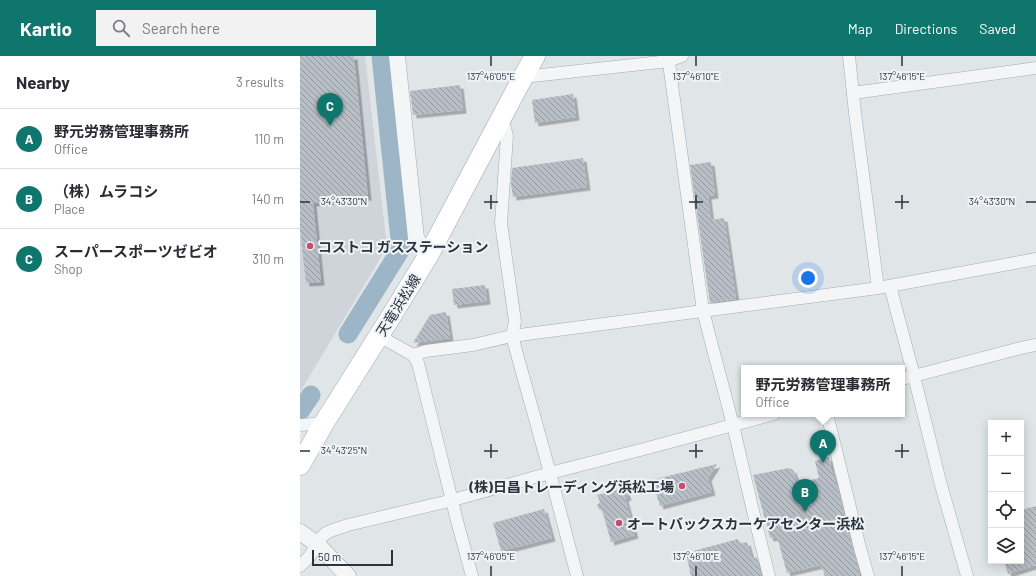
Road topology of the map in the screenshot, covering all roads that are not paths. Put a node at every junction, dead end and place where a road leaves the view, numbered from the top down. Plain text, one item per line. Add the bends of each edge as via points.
1 (397, 56) edge
2 (535, 56) edge
3 (682, 56) edge
4 (849, 56) edge
5 (668, 58) edge
6 (1036, 68) edge
7 (523, 77) junction
8 (853, 93) junction
9 (502, 116) junction
10 (428, 256) junction
11 (1036, 259) edge
12 (890, 286) junction
13 (878, 288) junction
14 (703, 311) junction
15 (379, 336) junction
16 (512, 336) junction
17 (1036, 345) edge
18 (413, 356) junction
19 (914, 376) junction
20 (905, 378) edge
21 (763, 417) edge
22 (828, 417) edge
23 (324, 423) junction
24 (300, 425) edge
25 (733, 425) junction
26 (300, 465) edge
27 (550, 472) junction
28 (453, 500) junction
29 (300, 532) edge
30 (317, 544) junction
31 (300, 566) edge
32 (348, 576) edge
33 (472, 576) edge
34 (577, 576) edge
35 (769, 576) edge
36 (868, 576) edge
37 (968, 576) edge

1 - 10 street via 416,238
2 - 7 main road, 天竜浜松線
3 - 5 street
4 - 8 street
5 - 7 street
5 - 14 street
6 - 8 street
7 - 9 main road, 天竜浜松線
8 - 13 street
9 - 10 main road, 天竜浜松線
9 - 16 street via 507,136 501,223 515,321
10 - 15 main road, 天竜浜松線
11 - 12 street
12 - 13 street
12 - 19 street
13 - 14 street
14 - 16 street
14 - 25 street
15 - 18 street
15 - 23 main road, 天竜浜松線
16 - 18 street via 426,351
16 - 27 street
17 - 19 street
18 - 28 street via 418,363
19 - 20 street
19 - 37 street via 941,485
21 - 25 street
22 - 36 street
23 - 24 street
23 - 26 main road, 天竜浜松線
25 - 27 street
25 - 35 street
27 - 28 street
27 - 34 street
28 - 30 street via 348,525 326,533
28 - 33 street
29 - 30 street
30 - 31 street via 310,557
30 - 32 street

